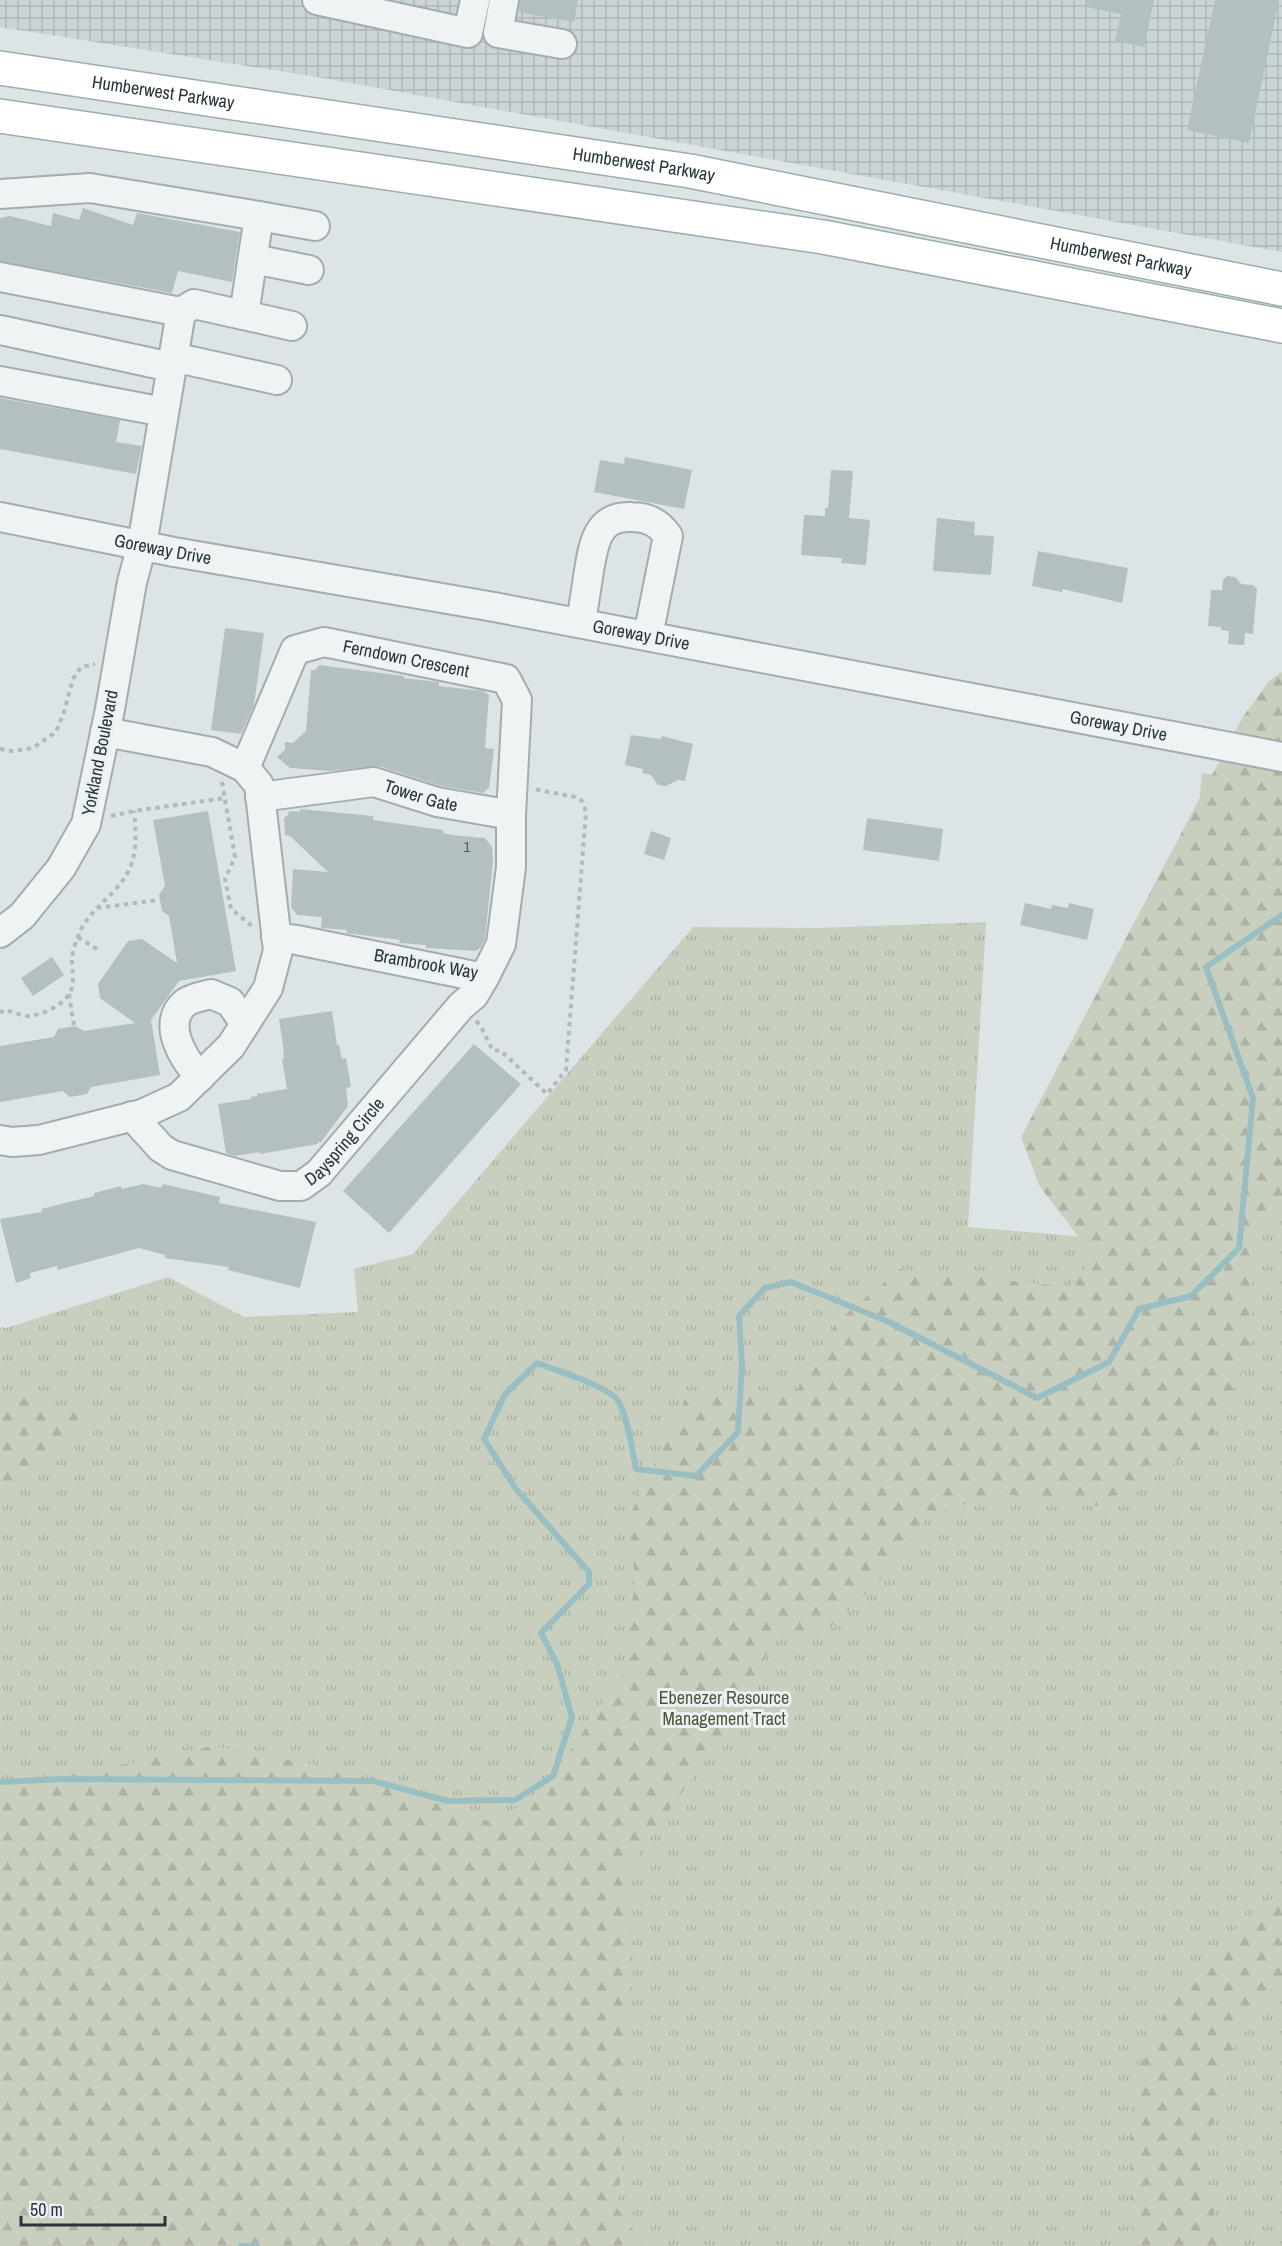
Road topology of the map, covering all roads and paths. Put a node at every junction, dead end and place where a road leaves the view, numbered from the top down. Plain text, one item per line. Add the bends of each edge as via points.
1 (317, 0) edge
2 (475, 0) edge
3 (504, 0) edge
4 (384, 7) edge
5 (562, 44) dead end
6 (0, 68) edge
7 (0, 116) edge
8 (0, 194) edge
9 (259, 216) junction
10 (315, 226) dead end
11 (253, 259) junction
12 (309, 270) dead end
13 (0, 277) edge
14 (1282, 289) edge
15 (181, 312) junction
16 (244, 315) junction
17 (292, 326) dead end
18 (1282, 326) edge
19 (0, 330) edge
20 (172, 362) junction
21 (277, 380) dead end
22 (0, 381) edge
23 (164, 412) junction
24 (0, 517) edge
25 (142, 545) junction
26 (581, 623) junction
27 (648, 636) junction
28 (117, 667) junction
29 (105, 732) junction
30 (0, 749) edge
31 (1282, 757) edge
32 (233, 762) junction
33 (512, 787) junction
34 (260, 797) junction
35 (225, 798) junction
36 (134, 811) junction
37 (511, 815) junction
38 (83, 829) junction
39 (158, 900) dead end
40 (97, 908) junction
41 (0, 933) edge
42 (268, 934) junction
43 (78, 937) junction
44 (100, 951) dead end
45 (484, 978) junction
46 (69, 994) junction
47 (461, 1006) junction
48 (0, 1012) edge
49 (245, 1024) junction
50 (74, 1026) dead end
51 (200, 1077) junction
52 (132, 1116) junction
53 (0, 1140) edge

1 - 4 street
2 - 4 street via 468,33
3 - 5 street via 498,33
6 - 14 main road, Humberwest Parkway via 690,171
7 - 18 main road, Humberwest Parkway via 823,237
8 - 9 street via 90,188
9 - 10 street
9 - 11 street
11 - 12 street
11 - 16 street
13 - 15 street
15 - 16 street via 194,304
15 - 20 street, Yorkland Boulevard
16 - 17 street
19 - 20 street
20 - 21 street
20 - 23 street, Yorkland Boulevard
22 - 23 street
23 - 25 street, Yorkland Boulevard
24 - 25 street, Goreway Drive
25 - 26 street, Goreway Drive
25 - 28 street, Yorkland Boulevard
26 - 27 street, Goreway Drive
26 - 27 street via 598,533 610,521 623,516 641,517 653,521 668,536
27 - 31 street, Goreway Drive
28 - 29 street, Yorkland Boulevard
28 - 30 path via 81,667 73,679 56,732 33,748
29 - 32 street via 212,752
29 - 38 street, Yorkland Boulevard
32 - 33 street, Ferndown Crescent via 295,651 324,642 506,679 517,699
32 - 34 street via 259,785
32 - 35 path via 221,775
33 - 37 street, Ferndown Crescent
33 - 47 path via 575,797 582,801 586,812 566,1070 547,1094 501,1050 494,1051 482,1027
34 - 37 street, Tower Gate via 374,782 437,802
34 - 42 street
35 - 36 path
35 - 42 path via 235,856 225,879 231,909
36 - 38 path
36 - 40 path via 136,837 128,873
37 - 45 street, Brambrook Way via 511,867 501,944
38 - 41 street, Yorkland Boulevard via 61,868 22,916
39 - 40 path
40 - 43 path
42 - 45 street, Brambrook Way
42 - 49 street via 278,950 268,988
43 - 44 path
43 - 46 path
45 - 47 street, Dayspring Circle via 474,995
46 - 48 path via 40,1014
46 - 50 path
47 - 52 street, Dayspring Circle via 319,1173 301,1186 280,1186 172,1155
49 - 51 street via 231,1046
49 - 51 street via 230,1002 211,994 186,1001 175,1015 175,1034 189,1065
51 - 52 street via 179,1097
52 - 53 street via 39,1140

